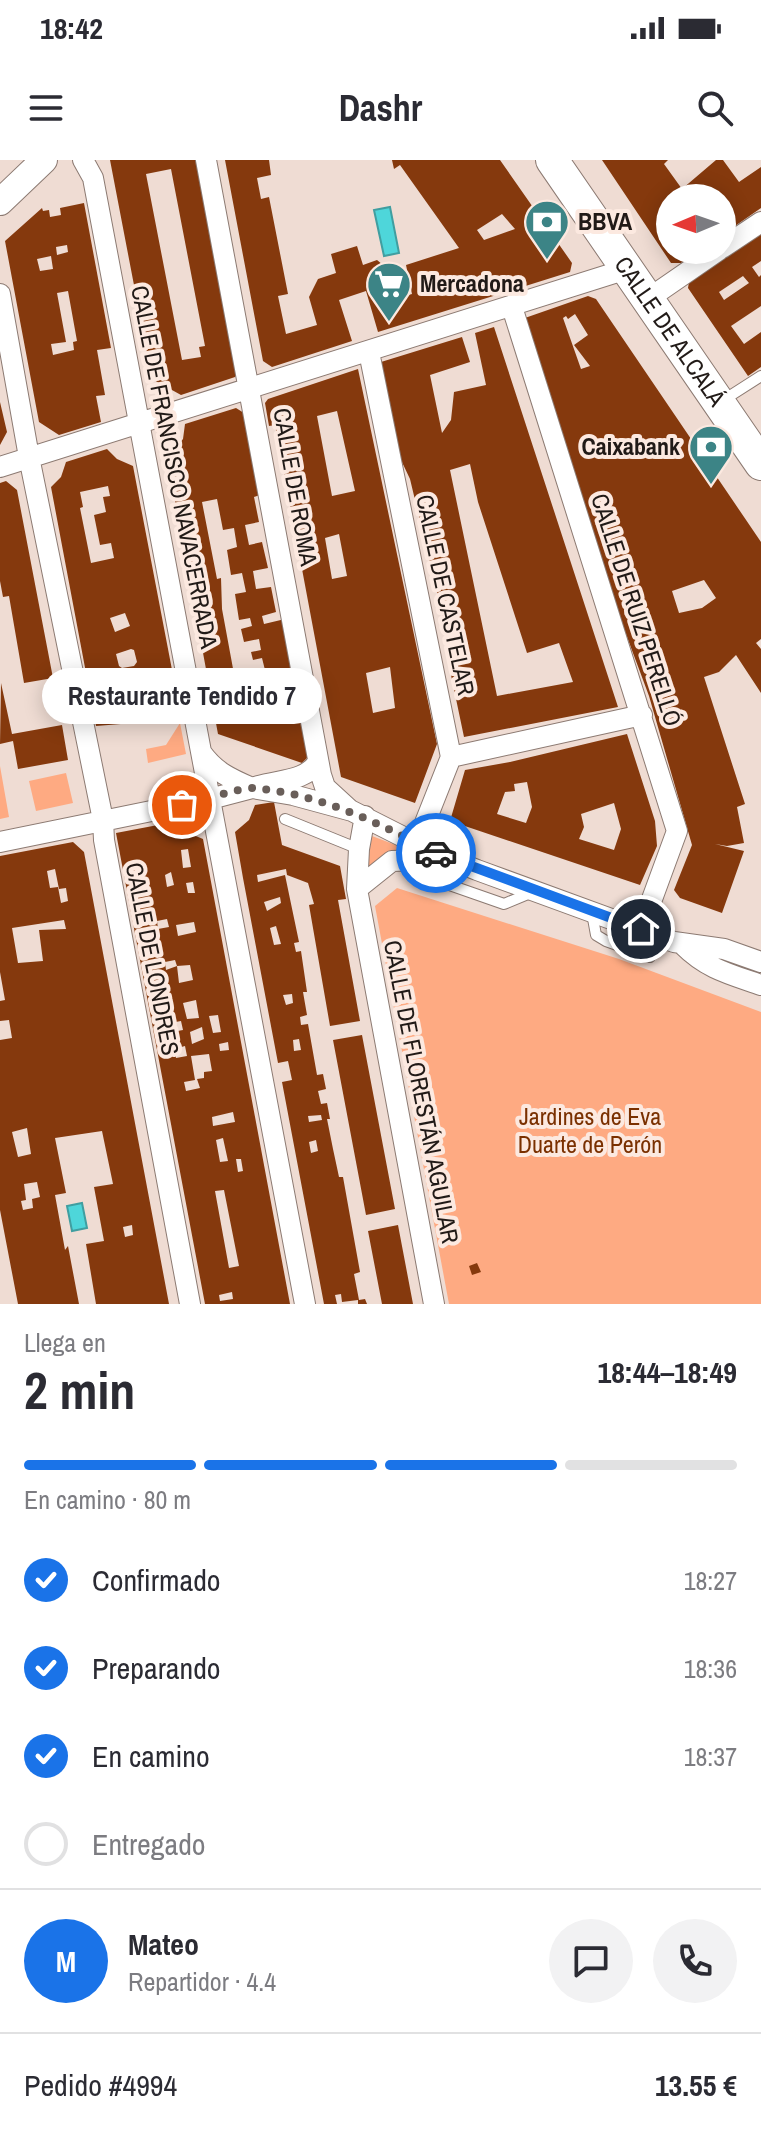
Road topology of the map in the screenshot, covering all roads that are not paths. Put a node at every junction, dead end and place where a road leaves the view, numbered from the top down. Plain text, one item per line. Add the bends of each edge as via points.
1 (44, 160) edge
2 (83, 160) edge
3 (206, 160) edge
4 (552, 160) edge
5 (0, 202) edge
6 (761, 222) edge
7 (736, 239) edge
8 (699, 264) edge
9 (627, 269) junction
10 (0, 294) edge
11 (648, 299) junction
12 (512, 307) junction
13 (369, 352) junction
14 (761, 376) edge
15 (251, 388) junction
16 (719, 403) junction
17 (139, 422) junction
18 (29, 457) junction
19 (761, 464) edge
20 (0, 467) edge
21 (642, 715) junction
22 (201, 752) junction
23 (451, 757) junction
24 (318, 762) junction
25 (252, 788) junction
26 (210, 799) junction
27 (359, 814) junction
28 (285, 819) dead end
29 (103, 820) junction
30 (0, 842) edge
31 (417, 843) junction
32 (359, 849) junction
33 (437, 854) junction
34 (441, 882) dead end
35 (357, 889) junction
36 (535, 891) junction
37 (592, 911) junction
38 (641, 929) junction
39 (683, 945) junction
40 (650, 957) dead end
41 (761, 962) edge
42 (761, 985) edge
43 (190, 1304) edge
44 (305, 1304) edge
45 (434, 1304) edge

1 - 5 street
2 - 17 street, CALLE DE FRANCISCO NAVACERRADA via 93,178
3 - 15 street, CALLE DE ROMA
4 - 9 main road, CALLE DE ALCALÁ
6 - 7 street
8 - 11 street
9 - 11 main road, CALLE DE ALCALÁ
9 - 12 street
10 - 18 street, CALLE DE LONDRES
11 - 16 main road, CALLE DE ALCALÁ
12 - 13 street
12 - 21 street, CALLE DE RUIZ PERELLÓ
13 - 15 street
13 - 23 street, CALLE DE CASTELAR
14 - 16 lane
15 - 17 street
15 - 24 street, CALLE DE ROMA
16 - 19 main road, CALLE DE ALCALÁ
17 - 18 street
17 - 22 street, CALLE DE FRANCISCO NAVACERRADA
18 - 20 street
18 - 29 street, CALLE DE LONDRES
21 - 23 street
21 - 38 street, CALLE DE RUIZ PERELLÓ via 677,831
22 - 25 street via 225,776
22 - 26 street, CALLE DE FRANCISCO NAVACERRADA
23 - 31 street
24 - 25 street via 302,777
24 - 27 street, CALLE DE ROMA via 325,787
25 - 26 street
25 - 27 street
26 - 29 street
26 - 44 street, CALLE DE FRANCISCO NAVACERRADA
27 - 31 street
27 - 32 street, CALLE DE FLORESTÁN AGUILAR
28 - 32 lane
29 - 30 street
29 - 43 street, CALLE DE LONDRES
31 - 33 street
32 - 35 street, CALLE DE FLORESTÁN AGUILAR
33 - 35 street via 392,861
33 - 36 street
34 - 36 lane via 504,904
35 - 45 street, CALLE DE FLORESTÁN AGUILAR
36 - 37 street
37 - 38 street
37 - 40 lane via 596,935
38 - 39 street
39 - 41 street via 724,949
39 - 42 street via 720,972

